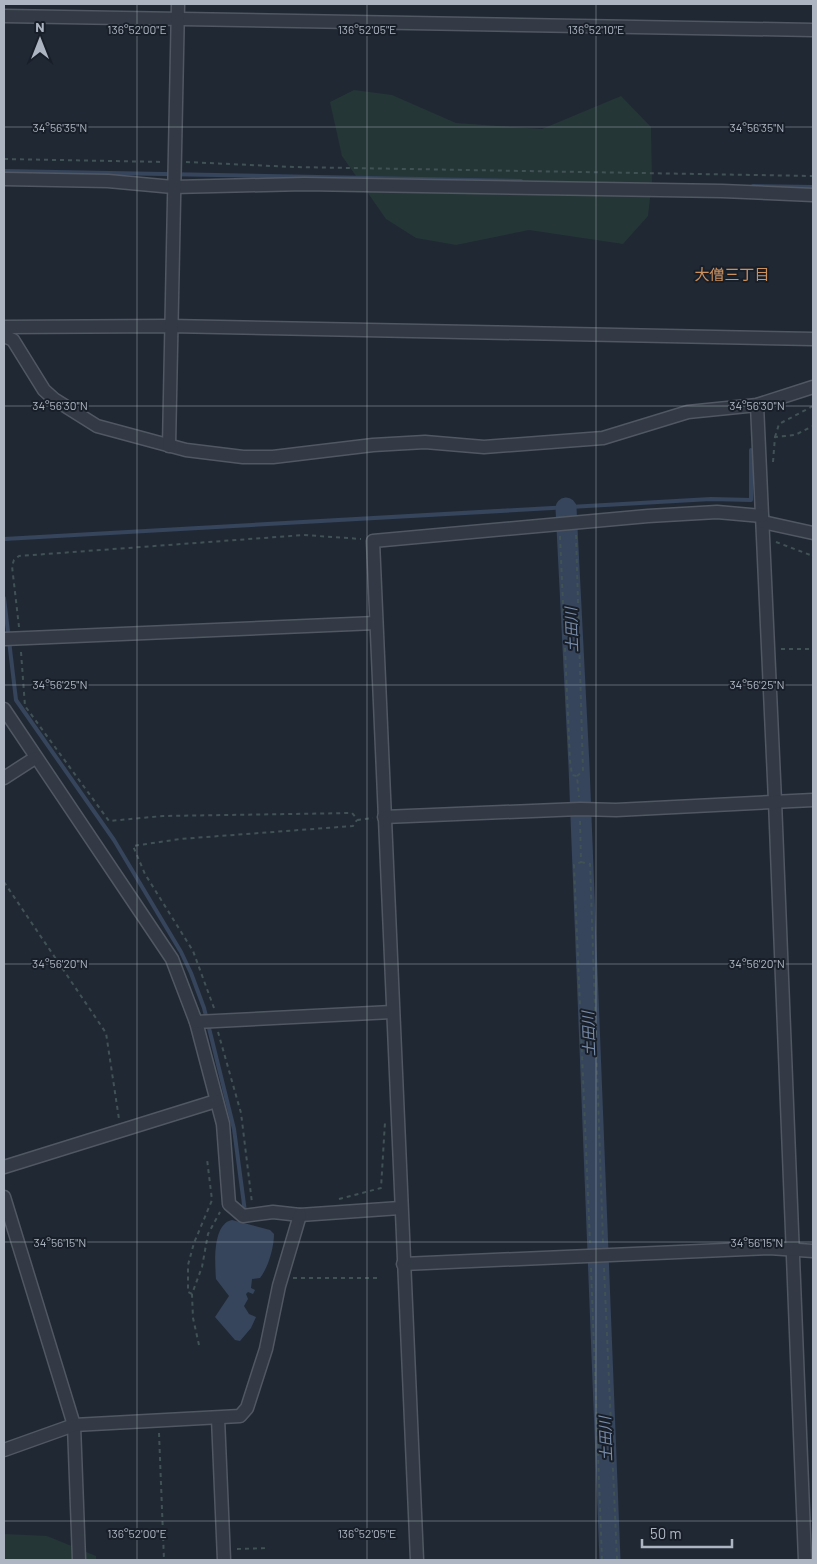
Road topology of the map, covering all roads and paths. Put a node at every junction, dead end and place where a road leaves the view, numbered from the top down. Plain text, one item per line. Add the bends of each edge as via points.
1 (178, 4) edge
2 (4, 16) edge
3 (177, 20) junction
4 (813, 30) edge
5 (4, 159) edge
6 (174, 162) junction
7 (813, 176) edge
8 (4, 179) edge
9 (173, 187) junction
10 (813, 195) edge
11 (170, 326) junction
12 (4, 327) edge
13 (4, 336) edge
14 (813, 339) edge
15 (813, 387) edge
16 (757, 405) junction
17 (813, 406) edge
18 (813, 426) edge
19 (775, 437) junction
20 (169, 446) junction
21 (773, 467) dead end
22 (762, 519) junction
23 (558, 526) junction
24 (574, 526) junction
25 (813, 533) edge
26 (373, 541) junction
27 (764, 541) junction
28 (813, 556) edge
29 (376, 623) junction
30 (20, 638) junction
31 (4, 639) edge
32 (768, 649) junction
33 (813, 649) edge
34 (4, 709) edge
35 (35, 758) junction
36 (577, 776) junction
37 (4, 778) edge
38 (813, 800) edge
39 (775, 801) junction
40 (580, 809) junction
41 (384, 817) junction
42 (358, 820) junction
43 (581, 862) junction
44 (4, 882) edge
45 (392, 1012) junction
46 (217, 1020) junction
47 (196, 1022) junction
48 (216, 1101) junction
49 (386, 1117) dead end
50 (122, 1130) junction
51 (207, 1159) dead end
52 (4, 1167) edge
53 (4, 1197) edge
54 (335, 1200) dead end
55 (229, 1204) junction
56 (400, 1208) junction
57 (250, 1215) junction
58 (300, 1215) junction
59 (794, 1248) junction
60 (813, 1251) edge
61 (597, 1255) junction
62 (403, 1264) junction
63 (282, 1277) junction
64 (381, 1278) dead end
65 (192, 1294) junction
66 (199, 1346) dead end
67 (218, 1418) junction
68 (159, 1421) junction
69 (74, 1425) junction
70 (4, 1450) edge
71 (269, 1548) dead end
72 (224, 1555) edge
73 (79, 1560) edge
74 (164, 1560) edge
75 (417, 1560) edge
76 (602, 1560) edge
77 (617, 1560) edge
78 (805, 1560) edge

1 - 3 street
2 - 3 street
3 - 4 street
3 - 6 street
5 - 6 path
6 - 7 path
6 - 9 street
8 - 9 street
9 - 10 street via 313,184 713,190
9 - 11 street
11 - 12 street
11 - 14 street
11 - 20 street
13 - 20 street via 13,340 38,383 54,399 96,426
15 - 16 street
16 - 20 street via 688,412 626,432 576,441 484,447 425,442 273,457 243,457
16 - 22 street
17 - 19 path via 779,424
18 - 19 path via 795,435
19 - 21 path
22 - 24 street via 717,512
22 - 25 street
22 - 27 street
23 - 24 street
23 - 26 street
23 - 36 path via 563,570 570,761 572,775
24 - 36 path via 584,771
26 - 29 street
26 - 30 path via 304,535 19,556 12,566
27 - 28 path via 777,542
27 - 32 street
29 - 30 street
29 - 41 street
30 - 31 street
30 - 42 path via 25,706 109,821 163,816 294,813 352,813
32 - 33 path
32 - 39 street
34 - 35 street
35 - 37 street
35 - 47 street via 165,946
36 - 40 path
38 - 39 street
39 - 40 street
39 - 59 street
40 - 41 street
40 - 43 path
41 - 42 path
41 - 45 street
42 - 46 path via 353,826 180,839 133,846 192,951
43 - 61 path via 574,865
43 - 61 path via 590,864
44 - 50 path via 106,1033
45 - 46 street
45 - 56 street
46 - 47 street
46 - 57 path via 243,1122 252,1191
47 - 48 street
48 - 50 street
48 - 55 street via 224,1124
49 - 54 path via 381,1188
50 - 52 street
51 - 65 path via 212,1200 188,1265 188,1292
53 - 69 street
55 - 57 street via 243,1216
55 - 65 path via 219,1213 208,1234 202,1267
56 - 58 street
56 - 62 street
57 - 58 street via 272,1212
58 - 63 street
59 - 60 street
59 - 61 street
59 - 78 street
61 - 62 street
61 - 76 path
61 - 77 path
62 - 75 street via 410,1358
63 - 64 path
63 - 67 street via 270,1333 247,1408 240,1416
65 - 66 path
67 - 68 street
67 - 72 street
68 - 69 street
68 - 74 path
69 - 70 street
69 - 73 street
71 - 72 path

